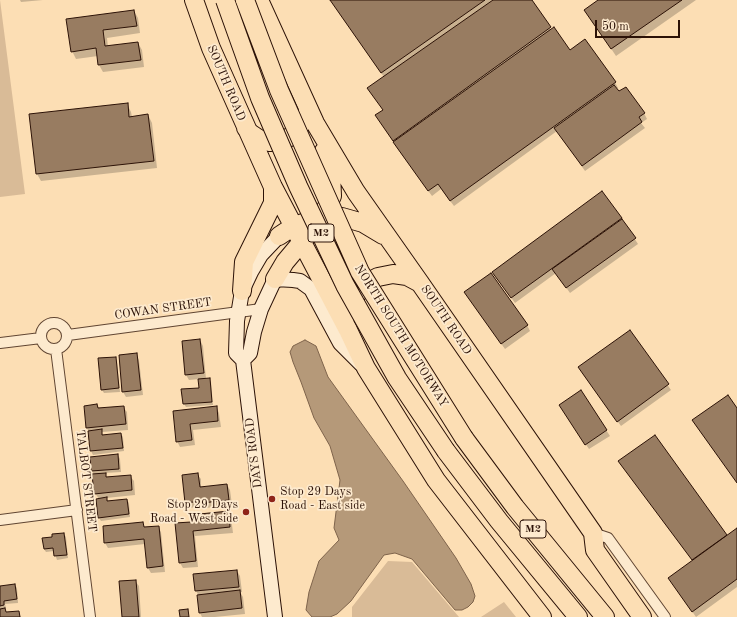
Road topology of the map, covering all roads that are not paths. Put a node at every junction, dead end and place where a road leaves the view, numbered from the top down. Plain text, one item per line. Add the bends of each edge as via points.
1 (194, 0) edge
2 (225, 0) edge
3 (245, 0) edge
4 (258, 0) edge
5 (304, 100) junction
6 (315, 123) junction
7 (244, 124) junction
8 (273, 186) junction
9 (321, 219) junction
10 (286, 231) junction
11 (302, 242) junction
12 (275, 279) junction
13 (420, 283) junction
14 (242, 290) junction
15 (261, 309) junction
16 (238, 312) junction
17 (348, 330) junction
18 (68, 335) junction
19 (41, 338) junction
20 (0, 343) edge
21 (56, 349) junction
22 (243, 360) junction
23 (366, 368) junction
24 (77, 510) junction
25 (0, 520) edge
26 (593, 533) junction
27 (90, 617) edge
28 (275, 617) edge
29 (542, 617) edge
30 (578, 617) edge
31 (605, 617) edge
32 (642, 617) edge
33 (665, 617) edge

1 - 7 highway, SOUTH ROAD via 211,48
2 - 30 highway, NORTH SOUTH MOTORWAY / M2, bridge via 260,98 298,186 345,285 397,378 446,451 499,521
3 - 31 highway, NORTH SOUTH MOTORWAY / M2, bridge via 278,90 360,272 464,438
4 - 5 highway, SOUTH ROAD
5 - 6 highway, SOUTH ROAD
5 - 7 highway via 304,120 290,137 270,142 259,139 250,133
6 - 9 highway via 331,172 332,184 332,196
6 - 13 highway, SOUTH ROAD via 356,192
7 - 8 highway, SOUTH ROAD
8 - 10 highway, SOUTH ROAD
8 - 14 highway via 273,203 244,262
9 - 10 highway
9 - 11 highway
9 - 13 highway via 342,217 363,223 380,232 389,240
10 - 11 highway, SOUTH ROAD
10 - 14 street, DAYS ROAD via 261,255
11 - 12 highway
11 - 17 highway, SOUTH ROAD
12 - 15 street
12 - 23 street via 300,281 311,289 340,343
13 - 17 highway via 407,276 393,274 378,277 364,284 355,296 349,311
13 - 26 highway, SOUTH ROAD
14 - 16 street, DAYS ROAD
15 - 16 street, COWAN STREET
15 - 22 street via 250,354
16 - 18 street, COWAN STREET
16 - 22 street, DAYS ROAD via 236,353
17 - 23 highway, SOUTH ROAD
18 - 19 street via 65,327 53,322 45,326
18 - 21 street via 63,346
19 - 20 street
19 - 21 street via 48,348
21 - 24 street, TALBOT STREET
22 - 28 street, DAYS ROAD
23 - 29 highway, SOUTH ROAD via 436,480
24 - 25 street
24 - 27 street, TALBOT STREET
26 - 32 highway via 595,550
26 - 33 street, SOUTH ROAD via 608,538

